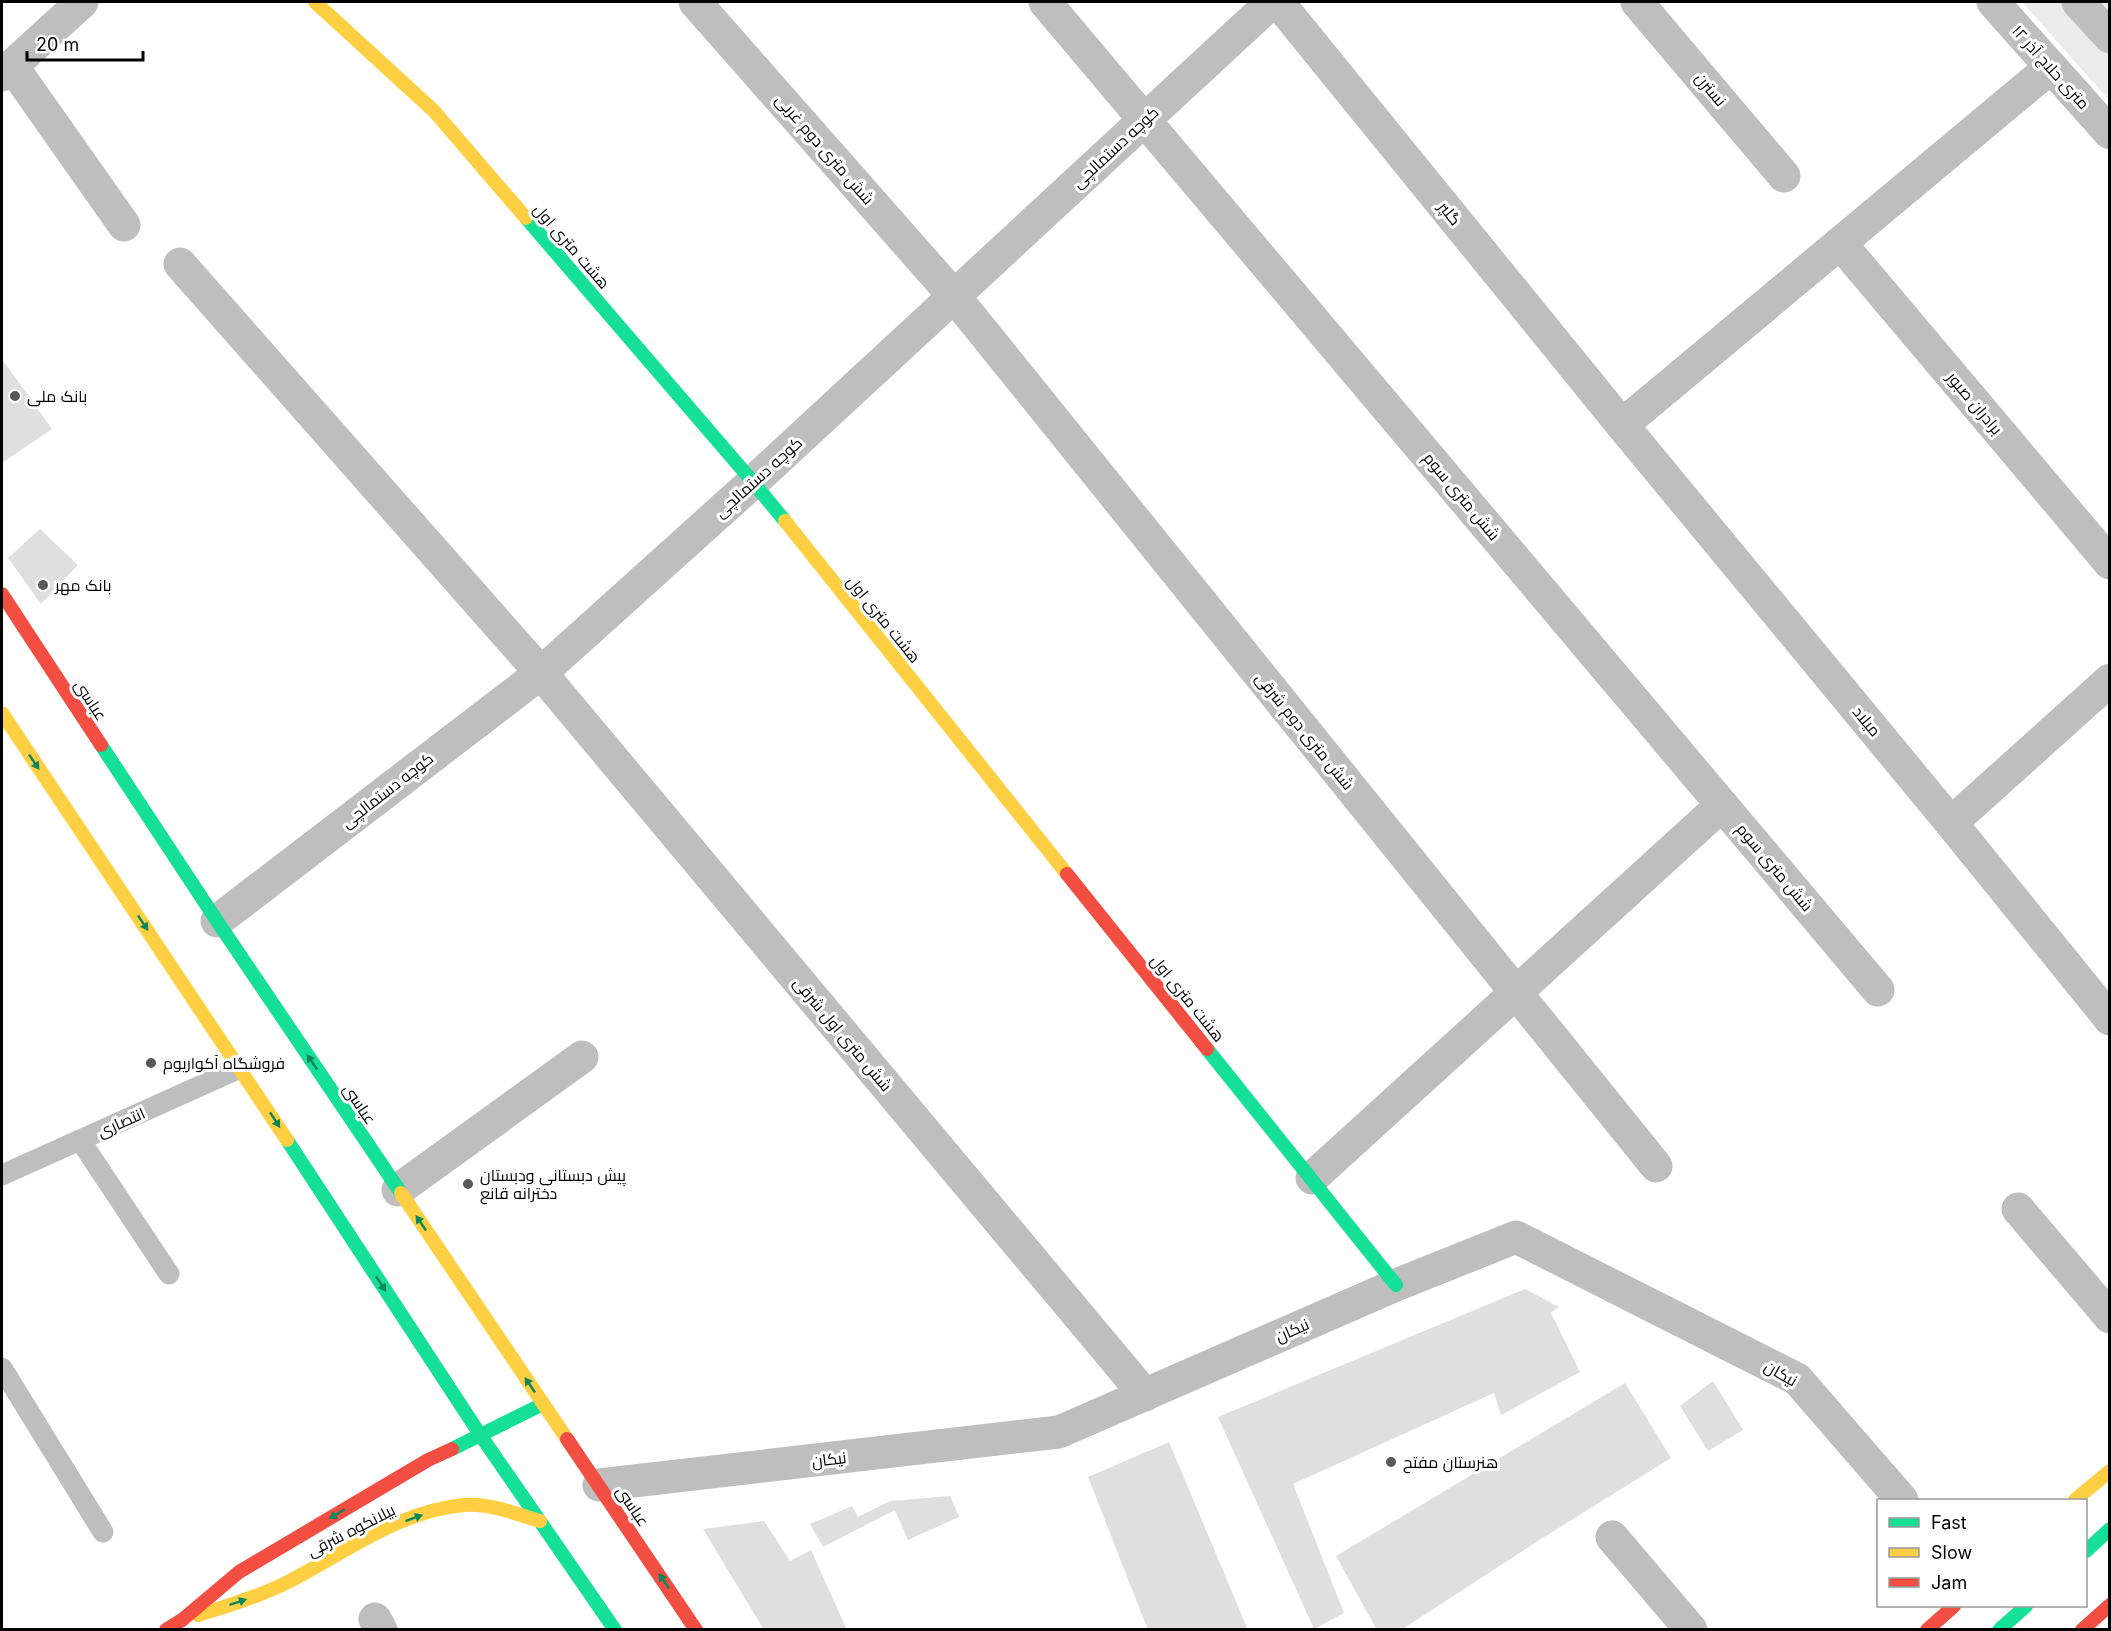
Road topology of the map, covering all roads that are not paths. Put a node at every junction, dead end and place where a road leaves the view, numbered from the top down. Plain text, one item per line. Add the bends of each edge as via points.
1 (82, 2) edge
2 (315, 2) edge
3 (695, 2) edge
4 (1045, 2) edge
5 (1272, 2) edge
6 (1278, 2) edge
7 (1637, 2) edge
8 (1993, 2) edge
9 (2078, 2) edge
10 (2109, 37) edge
11 (2050, 68) junction
12 (7, 70) edge
13 (1145, 120) junction
14 (2109, 133) edge
15 (1784, 176) dead end
16 (124, 225) dead end
17 (1840, 243) junction
18 (180, 264) dead end
19 (954, 296) junction
20 (1622, 425) junction
21 (753, 482) junction
22 (2109, 563) edge
23 (2, 594) edge
24 (541, 673) junction
25 (2109, 680) edge
26 (4, 723) edge
27 (1722, 805) junction
28 (1951, 823) junction
29 (217, 921) junction
30 (1878, 990) dead end
31 (1516, 993) junction
32 (2109, 1019) edge
33 (582, 1057) dead end
34 (240, 1068) junction
35 (80, 1140) junction
36 (1656, 1166) dead end
37 (2, 1175) edge
38 (1312, 1178) junction
39 (398, 1190) junction
40 (2018, 1209) dead end
41 (169, 1274) dead end
42 (1396, 1285) junction
43 (2109, 1317) edge
44 (2, 1368) edge
45 (1145, 1395) junction
46 (543, 1404) junction
47 (481, 1436) junction
48 (2109, 1471) edge
49 (599, 1485) junction
50 (1901, 1499) edge
51 (2076, 1499) edge
52 (540, 1521) junction
53 (2109, 1529) edge
54 (103, 1532) dead end
55 (1612, 1537) dead end
56 (2087, 1549) edge
57 (2109, 1605) edge
58 (1952, 1607) edge
59 (2024, 1607) edge
60 (182, 1620) junction
61 (166, 1629) edge
62 (615, 1629) edge
63 (696, 1629) edge
64 (1691, 1629) edge
65 (1927, 1629) edge
66 (1999, 1629) edge
67 (2082, 1629) edge

1 - 12 street
2 - 21 main road, هشت متری اول via 434,111
3 - 19 street, شش متری دوم غربی
4 - 13 street, شش متری سوم
5 - 13 street, کوچه دستمالچی
6 - 20 street, گلپر
7 - 15 street, نسترن
8 - 11 street, ۱۲ متری حلاج آذر
9 - 10 street
11 - 14 street, ۱۲ متری حلاج آذر
11 - 17 street
12 - 16 street
13 - 19 street, کوچه دستمالچی
13 - 27 street, شش متری سوم
17 - 20 street
17 - 22 street, برادران صبور
18 - 24 street, شش متری اول شرقی
19 - 21 street, کوچه دستمالچی
19 - 31 street, شش متری دوم شرقی
20 - 28 street, میلاد
21 - 24 street, کوچه دستمالچی
21 - 38 main road, هشت متری اول
23 - 29 main road, عباسى
24 - 29 street, کوچه دستمالچی
24 - 45 street, شش متری اول شرقی
25 - 28 street
26 -> 34 main road
27 - 30 street, شش متری سوم
27 - 31 street
28 - 32 street, میلاد
39 -> 29 main road, عباسى
31 - 36 street, شش متری دوم شرقی
31 - 38 street
33 - 39 street
34 - 35 lane, انتصاری
34 -> 47 main road
35 - 37 lane, انتصاری
35 - 41 lane
38 - 42 main road, هشت متری اول
46 -> 39 main road, عباسى
40 - 43 street
42 - 45 street, نیکان
42 - 50 street, نیکان via 1516,1237 1797,1379
44 - 54 lane
45 - 49 street, نیکان via 1059,1432
46 - 47 main road, بیلانکوه شرقی
46 - 49 main road, عباسى
47 - 52 main road
47 -> 60 main road, بیلانکوه شرقی via 428,1460 239,1572
48 - 51 main road
63 -> 49 main road, عباسى
60 -> 52 main road, بیلانکوه شرقی via 260,1595 396,1524 438,1509 489,1507
52 - 62 main road
53 - 56 main road
55 - 64 street
57 - 67 main road
58 - 65 main road
59 - 66 main road
60 - 61 main road, بیلانکوه شرقی

